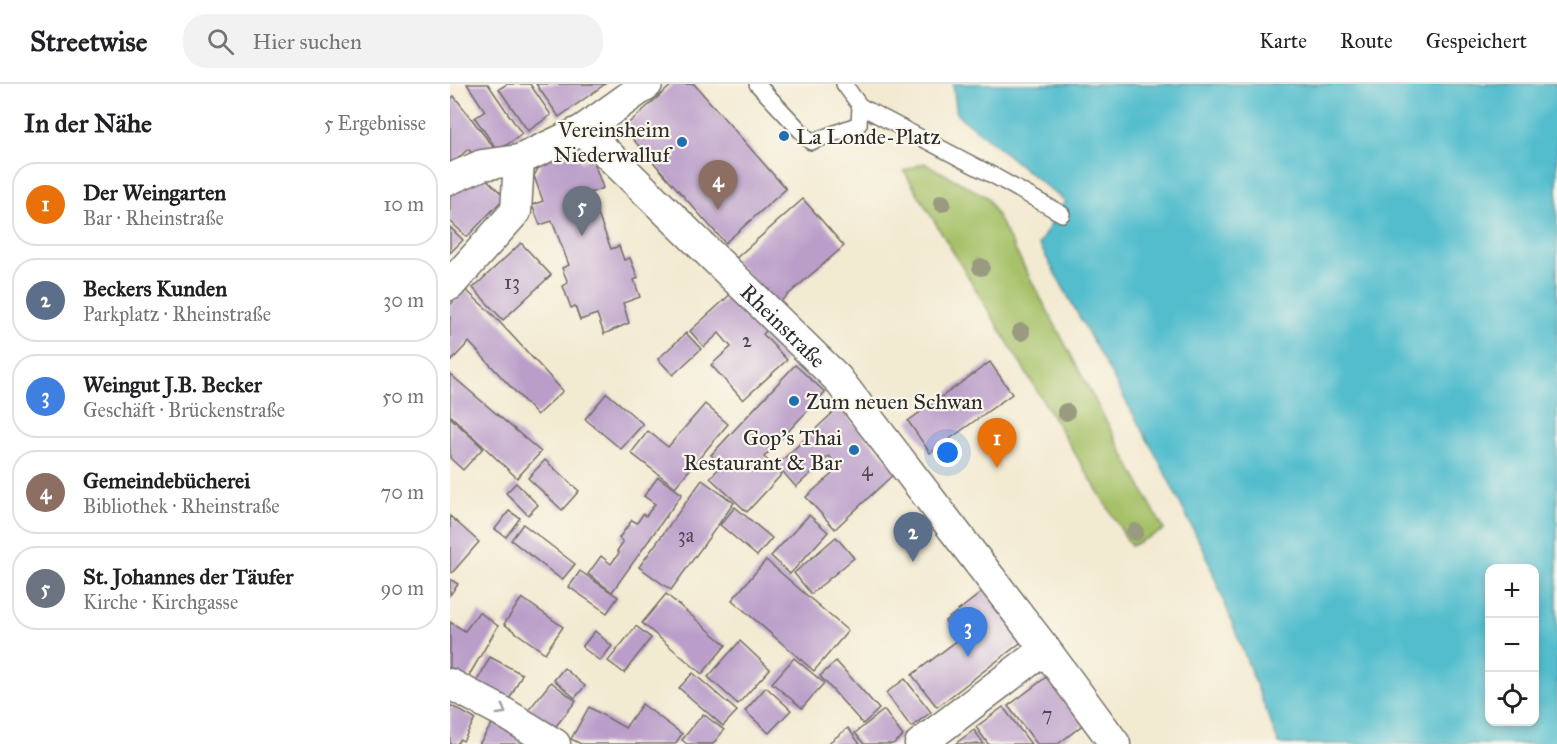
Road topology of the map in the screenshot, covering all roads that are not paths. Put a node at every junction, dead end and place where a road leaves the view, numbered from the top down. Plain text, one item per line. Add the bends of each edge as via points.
1 (757, 84) edge
2 (844, 84) edge
3 (638, 87) edge
4 (860, 106) junction
5 (583, 130) junction
6 (519, 160) junction
7 (450, 179) edge
8 (1062, 214) dead end
9 (450, 285) edge
10 (1045, 649) junction
11 (450, 684) edge
12 (555, 744) edge
13 (920, 744) edge
14 (1115, 744) edge

1 - 4 lane via 811,142 860,124
2 - 4 lane
3 - 5 street
4 - 8 lane
5 - 6 street
5 - 10 street, Rheinstraße via 837,378
6 - 7 street via 482,165
6 - 9 street via 516,211
10 - 13 street
10 - 14 street, Rheinstraße
11 -> 12 street

